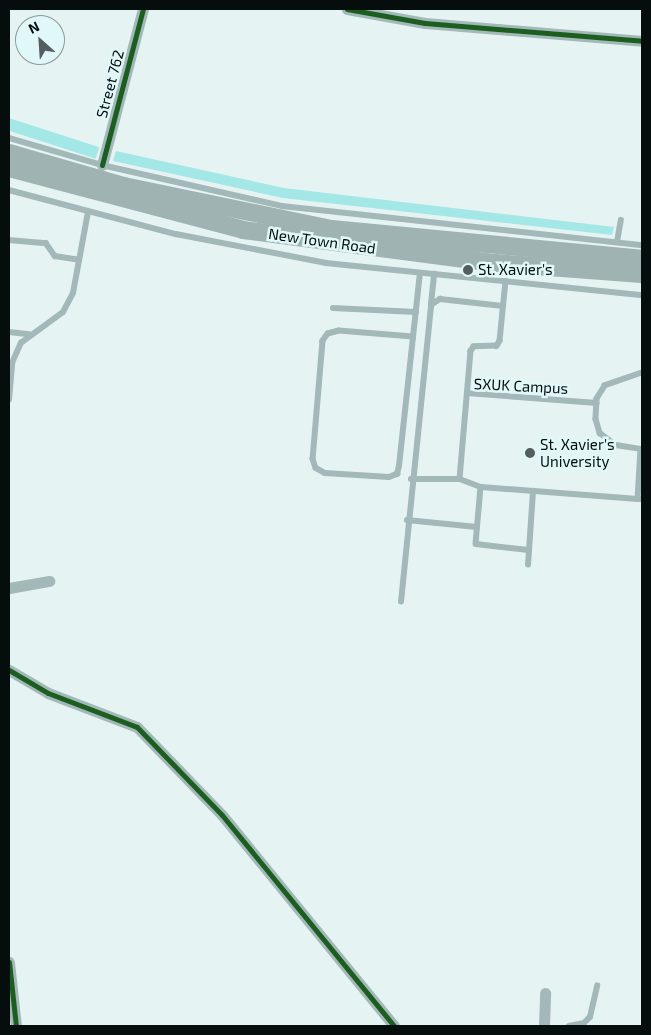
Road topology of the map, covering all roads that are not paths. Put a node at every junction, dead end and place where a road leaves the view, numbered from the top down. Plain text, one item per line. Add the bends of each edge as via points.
1 (144, 9) edge
2 (346, 9) edge
3 (642, 41) edge
4 (9, 138) edge
5 (9, 153) edge
6 (102, 165) junction
7 (9, 168) edge
8 (9, 190) edge
9 (88, 212) junction
10 (621, 220) dead end
11 (9, 240) edge
12 (617, 242) junction
13 (642, 245) edge
14 (642, 259) edge
15 (79, 260) junction
16 (420, 273) junction
17 (434, 274) junction
18 (642, 274) edge
19 (506, 281) junction
20 (642, 295) edge
21 (431, 305) junction
22 (503, 306) junction
23 (333, 308) dead end
24 (416, 312) junction
25 (9, 332) edge
26 (29, 334) junction
27 (413, 337) junction
28 (642, 373) edge
29 (467, 393) junction
30 (9, 400) edge
31 (596, 403) junction
32 (641, 449) edge
33 (411, 478) junction
34 (460, 479) junction
35 (481, 487) junction
36 (533, 491) junction
37 (640, 499) edge
38 (407, 520) junction
39 (478, 527) junction
40 (529, 550) junction
41 (528, 565) dead end
42 (49, 581) dead end
43 (9, 588) edge
44 (401, 602) dead end
45 (9, 670) edge
46 (9, 962) edge
47 (597, 986) dead end
48 (545, 993) dead end
49 (16, 1026) edge
50 (394, 1026) edge
51 (544, 1026) edge
52 (569, 1026) edge

1 - 6 street, Street 762
2 - 3 street via 425,23
4 - 6 lane
5 - 14 main road, New Town Road via 124,186 332,229
6 - 12 lane via 313,211
7 - 18 main road, New Town Road via 243,230 495,263
8 - 9 lane
9 - 15 lane
9 - 16 lane via 248,250 326,263
10 - 12 lane
11 - 15 lane via 46,243 55,256
12 - 13 lane
15 - 26 lane via 68,304
16 - 17 lane
16 - 24 lane
17 - 19 lane
17 - 21 lane
19 - 20 lane
19 - 22 lane
21 - 22 lane via 440,299
21 - 33 lane
22 - 29 lane via 497,346 472,348
23 - 24 lane
24 - 27 lane
25 - 26 lane
26 - 30 lane via 16,353
27 - 27 lane via 397,474 389,477 325,472 316,468 313,459 323,341 328,334 339,331
28 - 31 lane via 605,386
29 - 31 lane, SXUK Campus
29 - 34 lane, SXUK Campus
31 - 32 lane via 600,433 616,445
32 - 37 lane
33 - 34 lane
33 - 38 lane
34 - 35 lane
35 - 36 lane
35 - 39 lane
36 - 37 lane
36 - 40 lane
38 - 39 lane
38 - 44 lane
39 - 40 lane via 478,546
40 - 41 lane
42 - 43 street
45 - 50 street via 57,696 137,728 222,815
46 - 49 street
47 - 52 lane via 590,1017 584,1023
48 - 51 street

